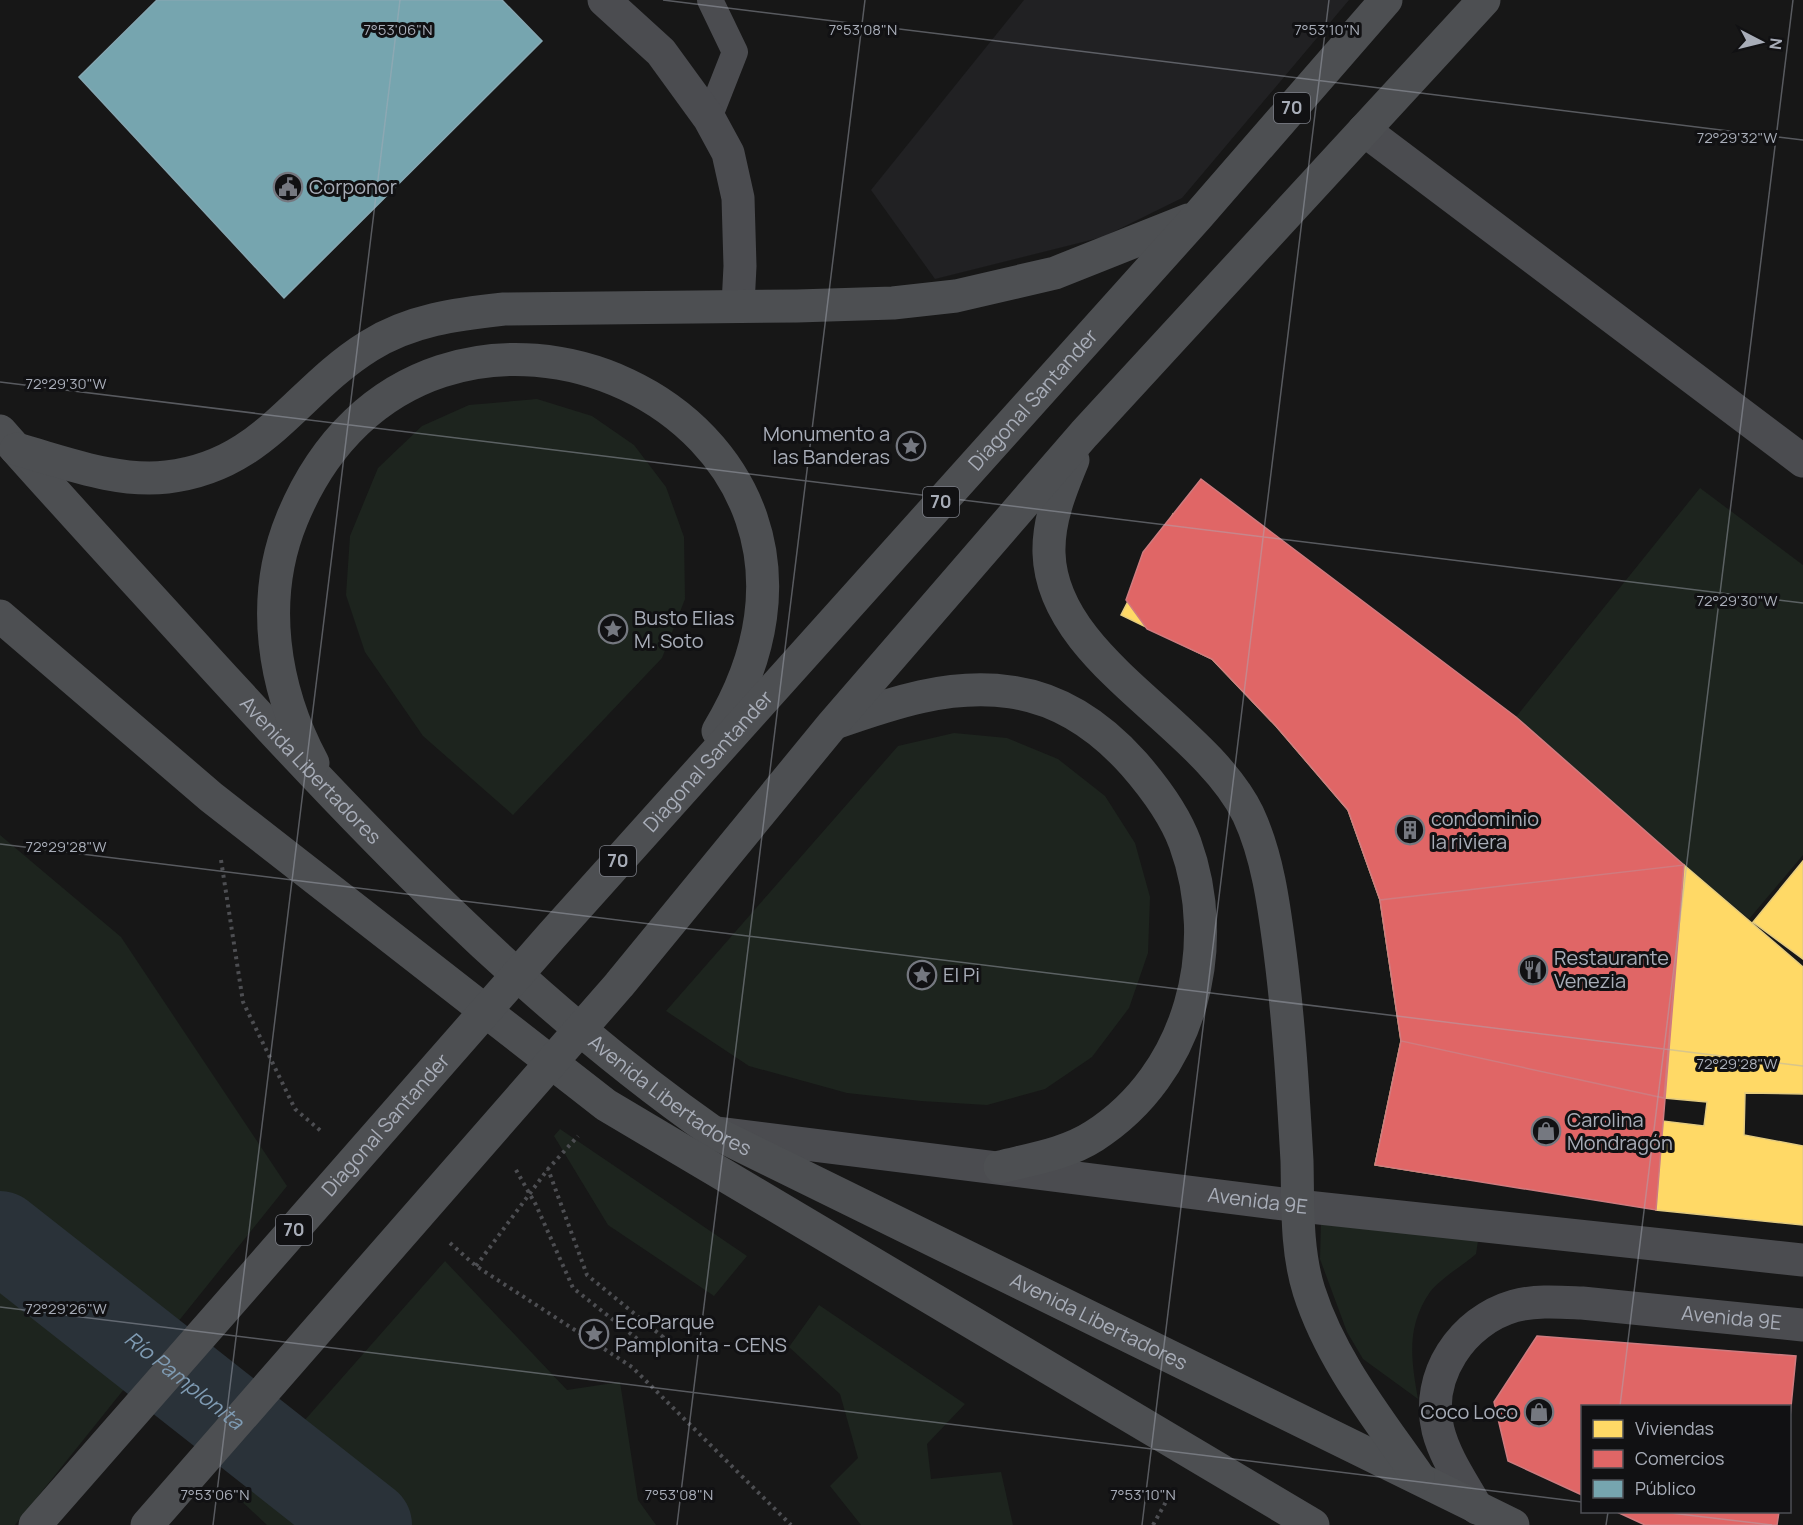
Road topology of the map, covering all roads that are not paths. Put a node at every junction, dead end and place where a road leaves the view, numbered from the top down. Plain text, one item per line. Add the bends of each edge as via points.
1 (604, 0) edge
2 (710, 0) edge
3 (1386, 0) edge
4 (1484, 0) edge
5 (709, 118) junction
6 (1364, 130) junction
7 (1198, 216) junction
8 (738, 305) junction
9 (1084, 434) junction
10 (8, 440) edge
11 (1803, 461) edge
12 (0, 616) edge
13 (833, 723) junction
14 (684, 789) junction
15 (331, 796) junction
16 (713, 1132) junction
17 (1000, 1167) junction
18 (1299, 1206) junction
19 (1803, 1260) edge
20 (1803, 1325) edge
21 (1419, 1478) junction
22 (1477, 1508) junction
23 (35, 1525) edge
24 (147, 1525) edge
25 (1313, 1525) edge
26 (1513, 1525) edge

1 - 5 street via 661,52
2 - 5 lane via 735,52
3 - 7 main road, Diagonal Santander / 70
4 - 6 main road
5 - 8 street via 728,153 738,198
6 - 9 main road
6 - 11 street
7 - 8 main road via 1055,273 956,296 882,303
7 - 14 main road, Diagonal Santander / 70
8 - 10 main road via 504,309 411,325 368,346 248,448 204,470 139,477 113,474
9 - 13 main road
9 - 18 main road via 1053,516 1051,572 1060,599 1080,632 1128,684 1213,764 1247,814 1265,866 1277,931 1294,1088
10 - 15 main road, Avenida Libertadores
12 - 25 main road, Avenida Libertadores via 211,797 606,1105
13 - 17 main road via 938,692 968,689 1042,699 1071,711 1116,744 1161,798 1185,842 1199,898 1202,945 1193,995 1171,1051 1135,1101 1093,1136 1066,1150
13 - 24 main road via 619,985
14 - 15 main road via 725,721 750,668 757,643 764,595 763,565 760,541 746,504 722,460 655,399 611,376 587,369 545,360 500,358 443,370 410,384 374,408 320,465 288,530 274,596 278,669 305,748
14 - 23 main road, Diagonal Santander / 70
15 - 16 main road, Avenida Libertadores via 587,1038
16 - 17 street, Avenida 9E
16 - 21 main road, Avenida Libertadores
17 - 18 street, Avenida 9E
18 - 19 street, Avenida 9E
18 - 21 main road via 1308,1289 1328,1338 1341,1364
20 - 22 street, Avenida 9E via 1546,1302 1514,1306 1484,1319 1459,1340 1444,1368 1435,1402 1438,1430 1451,1464
21 - 22 main road, Avenida Libertadores
22 - 26 main road, Avenida Libertadores

